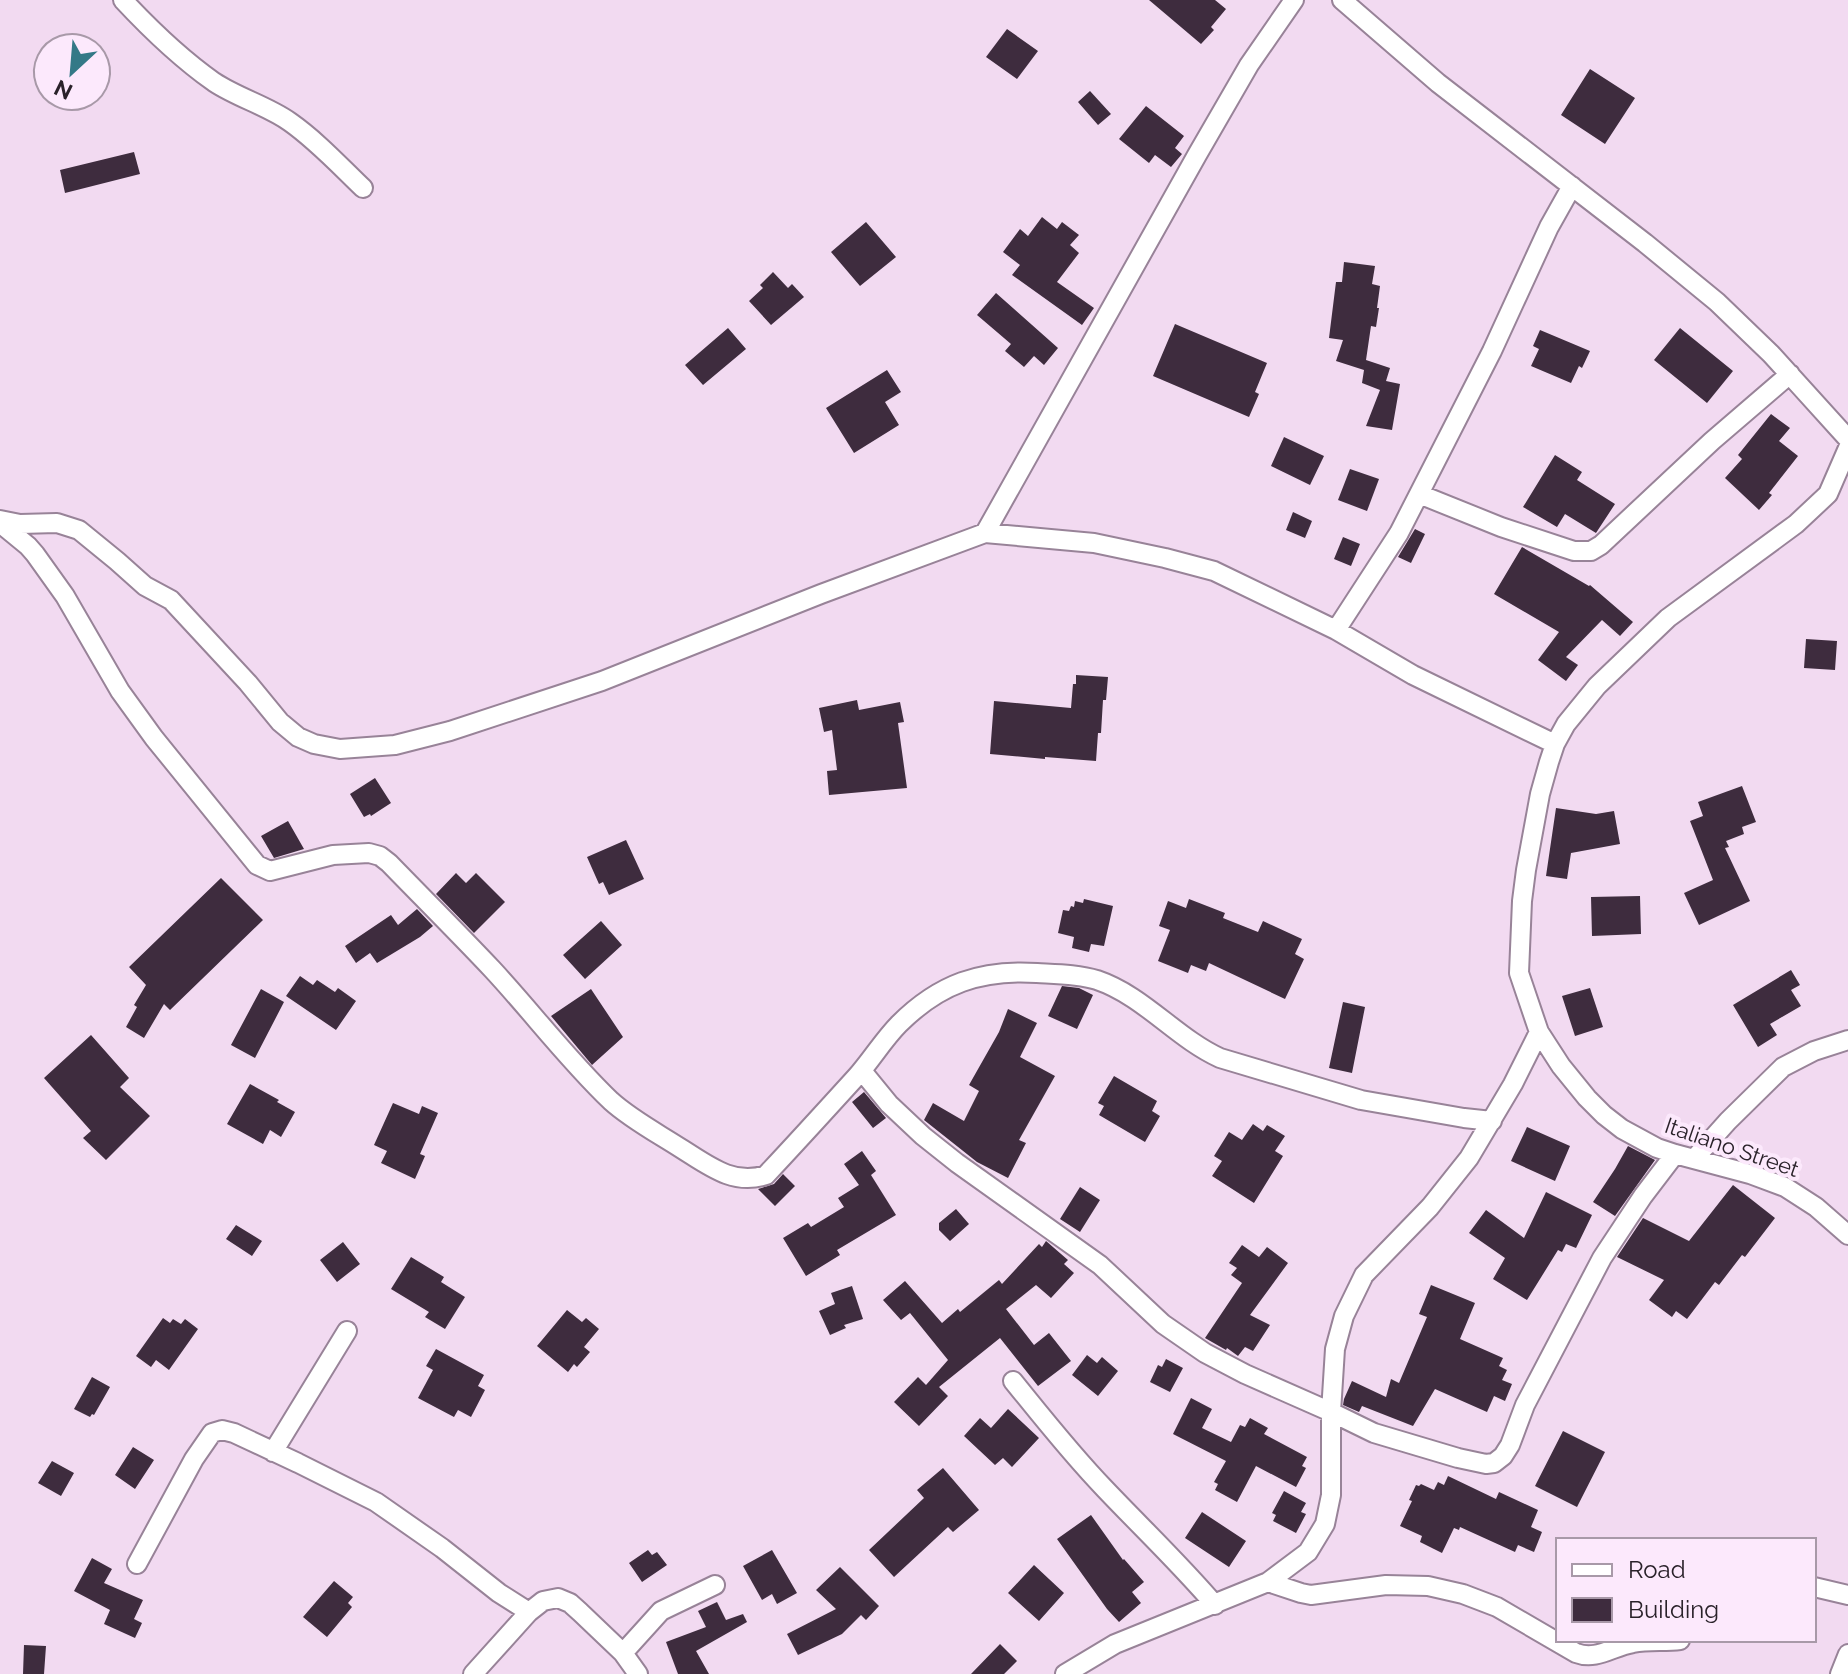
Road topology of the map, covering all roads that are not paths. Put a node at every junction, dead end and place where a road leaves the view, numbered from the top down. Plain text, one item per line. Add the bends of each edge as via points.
1 (123, 0) edge
2 (1294, 0) edge
3 (1342, 0) edge
4 (1572, 186) junction
5 (363, 188) dead end
6 (1790, 374) junction
7 (1848, 439) edge
8 (1848, 448) edge
9 (1419, 494) junction
10 (0, 522) edge
11 (985, 533) junction
12 (1336, 630) junction
13 (1555, 744) junction
14 (1539, 1032) junction
15 (1848, 1040) edge
16 (862, 1071) junction
17 (1492, 1121) junction
18 (1675, 1154) junction
19 (1694, 1159) junction
20 (1848, 1235) edge
21 (347, 1331) dead end
22 (1013, 1381) dead end
23 (1331, 1412) junction
24 (273, 1452) junction
25 (137, 1564) dead end
26 (1268, 1582) junction
27 (715, 1585) dead end
28 (1816, 1587) edge
29 (1848, 1595) edge
30 (1215, 1605) junction
31 (529, 1612) junction
32 (1556, 1641) edge
33 (1557, 1642) edge
34 (1648, 1642) edge
35 (623, 1653) junction
36 (1848, 1654) edge
37 (473, 1674) edge
38 (638, 1674) edge
39 (1065, 1674) edge
40 (1840, 1674) edge

1 - 5 street via 215,83 287,119
2 - 11 street via 1204,142
3 - 4 street via 1438,83
4 - 6 street via 1717,302
4 - 9 street
6 - 7 street
6 - 9 street via 1591,551 1559,547
8 - 13 street, Italiano Street via 1828,494 1796,524 1668,618 1597,686
9 - 12 street
10 - 11 street via 57,523 79,530 145,586 171,600 280,722 298,737 340,749 395,745 450,731 602,681
10 - 16 street via 42,564 128,703 257,865 270,871 333,855 380,856 613,1103 655,1132 712,1168 753,1179 766,1175
11 - 12 street via 1094,543 1214,571
12 - 13 street via 1413,675
13 - 14 street, Italiano Street via 1540,794 1522,901 1519,973
14 - 17 street
14 - 18 street, Italiano Street via 1604,1115
15 - 19 street via 1783,1067
16 - 17 street via 899,1024 935,994 972,977 1012,971 1061,974 1118,990 1220,1058 1361,1100
16 - 23 street via 923,1136 1100,1265 1163,1324 1245,1374
17 - 23 street via 1439,1196 1364,1275 1335,1349
18 - 19 street, Italiano Street
18 - 23 street via 1602,1258 1525,1405 1510,1445 1494,1463 1374,1433
19 - 20 street, Italiano Street via 1785,1187
21 - 24 street
22 - 30 street
23 - 26 street via 1331,1495 1325,1524 1308,1552
24 - 25 street via 227,1431 212,1433
24 - 31 street via 376,1502
26 - 30 street
26 - 32 street via 1311,1595 1386,1585 1428,1586 1497,1607
27 - 35 street via 661,1611
28 - 29 street
30 - 39 street via 1115,1644
31 - 35 street via 550,1598 564,1600
31 - 37 street
33 - 34 street via 1586,1657
35 - 38 street
36 - 40 street

